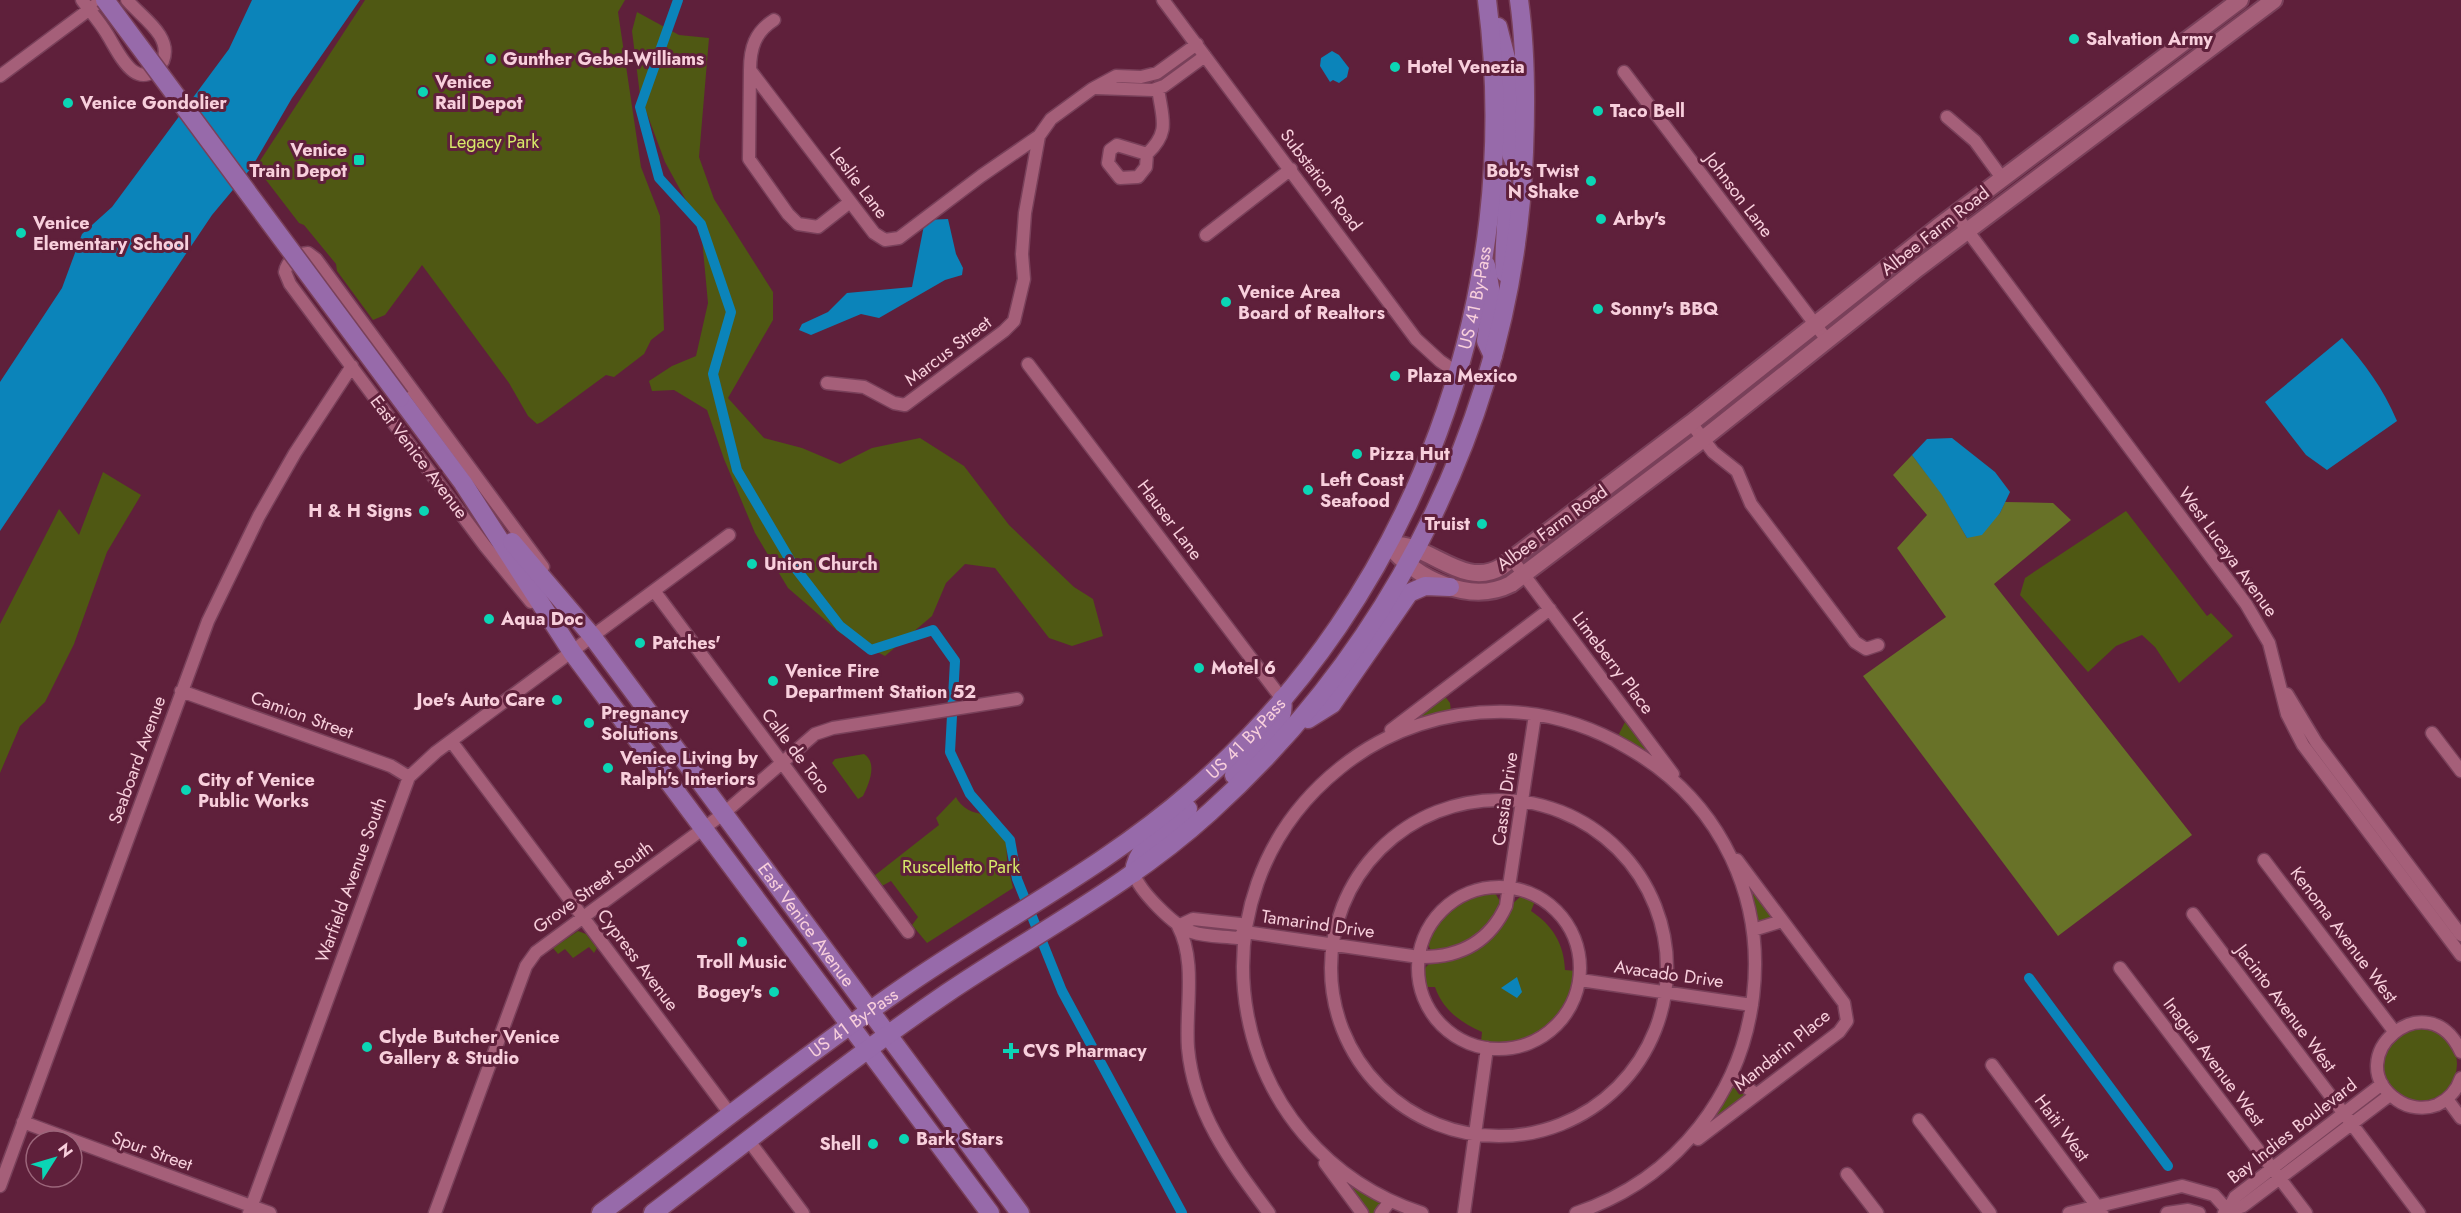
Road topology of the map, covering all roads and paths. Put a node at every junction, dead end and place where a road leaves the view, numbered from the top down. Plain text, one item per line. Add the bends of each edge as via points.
1 (104, 0) edge
2 (127, 0) edge
3 (1163, 0) edge
4 (1487, 0) edge
5 (1519, 0) edge
6 (2240, 0) edge
7 (2274, 0) edge
8 (85, 4) edge
9 (774, 20) dead end
10 (2186, 41) junction
11 (1197, 44) junction
12 (1205, 56) junction
13 (2198, 57) junction
14 (750, 70) junction
15 (1624, 72) dead end
16 (0, 76) edge
17 (1158, 88) junction
18 (1092, 89) junction
19 (1947, 117) dead end
20 (1039, 136) junction
21 (1147, 154) dead end
22 (1291, 169) junction
23 (1495, 173) junction
24 (1524, 175) junction
25 (2002, 178) junction
26 (850, 202) junction
27 (1955, 214) junction
28 (1967, 230) junction
29 (1206, 235) dead end
30 (1484, 257) junction
31 (1506, 298) junction
32 (1815, 325) junction
33 (1827, 340) junction
34 (1493, 356) junction
35 (1028, 364) dead end
36 (352, 366) junction
37 (1459, 374) junction
38 (827, 383) dead end
39 (1691, 423) junction
40 (1703, 439) junction
41 (463, 483) junction
42 (1607, 487) junction
43 (1619, 503) junction
44 (729, 535) dead end
45 (1389, 545) junction
46 (1412, 556) junction
47 (1512, 559) junction
48 (1524, 575) junction
49 (1450, 587) junction
50 (655, 592) junction
51 (1550, 609) junction
52 (592, 636) junction
53 (1878, 645) dead end
54 (572, 652) junction
55 (181, 691) junction
56 (1017, 699) dead end
57 (1282, 699) junction
58 (1535, 714) junction
59 (1293, 728) junction
60 (2432, 733) dead end
61 (452, 741) junction
62 (1369, 746) junction
63 (782, 762) junction
64 (1215, 771) junction
65 (2461, 771) edge
66 (409, 777) junction
67 (1222, 801) junction
68 (1522, 802) junction
69 (1698, 806) junction
70 (723, 814) junction
71 (704, 828) junction
72 (1721, 837) junction
73 (2264, 860) dead end
74 (1134, 873) junction
75 (1510, 888) junction
76 (2193, 914) dead end
77 (583, 917) junction
78 (2441, 919) junction
79 (1782, 921) junction
80 (1178, 926) junction
81 (1753, 930) junction
82 (908, 932) dead end
83 (1245, 932) junction
84 (2461, 935) edge
85 (1332, 944) junction
86 (2461, 955) edge
87 (1419, 957) junction
88 (2121, 968) dead end
89 (1580, 980) junction
90 (1666, 992) junction
91 (1752, 1005) junction
92 (869, 1012) junction
93 (2461, 1025) edge
94 (850, 1026) junction
95 (2394, 1031) junction
96 (888, 1034) junction
97 (2457, 1042) edge
98 (1487, 1048) junction
99 (868, 1049) junction
100 (1992, 1065) dead end
101 (1731, 1077) junction
102 (2461, 1078) edge
103 (2386, 1089) junction
104 (1756, 1094) junction
105 (2447, 1099) junction
106 (731, 1115) junction
107 (2461, 1118) edge
108 (2347, 1119) junction
109 (1919, 1120) dead end
110 (22, 1122) junction
111 (1475, 1135) junction
112 (1308, 1140) junction
113 (749, 1141) junction
114 (1675, 1156) junction
115 (2276, 1173) junction
116 (1847, 1174) dead end
117 (0, 1186) edge
118 (1634, 1187) junction
119 (1390, 1201) junction
120 (2100, 1209) edge
121 (250, 1210) edge
122 (2228, 1212) edge
123 (270, 1213) edge
124 (435, 1213) edge
125 (601, 1213) edge
126 (653, 1213) edge
127 (803, 1213) edge
128 (990, 1213) edge
129 (1020, 1213) edge
130 (1269, 1213) edge
131 (1362, 1213) edge
132 (1381, 1213) edge
133 (1422, 1213) edge
134 (1464, 1213) edge
135 (1576, 1213) edge
136 (1599, 1213) edge
137 (1877, 1213) edge
138 (1990, 1213) edge
139 (2069, 1213) edge
140 (2167, 1213) edge
141 (2199, 1213) edge
142 (2306, 1213) edge
143 (2419, 1213) edge

1 - 8 street
1 - 41 main road, East Venice Avenue, bridge
2 - 8 street via 164,43 163,61 148,72 136,73 123,64
3 - 11 street, Substation Road
4 - 23 main road, US 41 By-Pass via 1494,83
4 - 24 main road via 1505,50 1511,154
5 - 24 main road, US 41 By-Pass via 1525,70
6 - 10 main road, Albee Farm Road
7 - 13 main road, Albee Farm Road
8 - 16 street
9 - 14 street via 755,39
10 - 13 main road
10 - 25 main road, Albee Farm Road
11 - 12 street, Substation Road
11 - 18 street, Leslie Lane via 1157,73 1116,76
12 - 17 street
12 - 22 street, Substation Road
13 - 28 main road, Albee Farm Road
14 - 26 street, Leslie Lane
14 - 26 street via 749,159 788,214 798,224 818,227
15 - 32 street, Johnson Lane
17 - 18 street
17 - 21 street via 1164,133
18 - 20 street, Leslie Lane via 1051,119
19 - 25 street via 1975,141
20 - 26 street, Leslie Lane via 899,238 879,237
20 - 38 street, Marcus Street via 1026,208 1024,279 1012,324 905,405 864,387
22 - 29 street
22 - 37 street, Substation Road via 1416,339
23 - 30 main road, US 41 By-Pass
23 - 31 main road via 1506,196
24 - 31 main road, US 41 By-Pass
25 - 27 main road, Albee Farm Road
27 - 28 street, West Lucaya Avenue
27 - 32 main road, Albee Farm Road
28 - 33 main road, Albee Farm Road
28 - 78 street, West Lucaya Avenue via 2246,604 2269,643 2287,714
30 - 34 main road via 1492,298 1486,341
30 - 37 main road, US 41 By-Pass
31 - 34 main road, US 41 By-Pass
32 - 33 street, Johnson Lane
32 - 39 main road, Albee Farm Road
33 - 40 main road, Albee Farm Road
34 - 46 main road, US 41 By-Pass via 1452,477
35 - 57 street, Hauser Lane
36 - 52 street, East Venice Avenue via 287,278 289,262 301,253 316,259
36 - 54 street, East Venice Avenue via 485,546
36 - 55 street, Seaboard Avenue via 259,516 208,621
37 - 45 main road, US 41 By-Pass via 1423,475
39 - 40 street
39 - 42 main road, Albee Farm Road
40 - 43 main road, Albee Farm Road
40 - 53 street via 1737,471 1751,504 1855,642 1866,649
41 - 52 main road, East Venice Avenue
41 - 54 main road, East Venice Avenue
42 - 43 main road
42 - 47 main road, Albee Farm Road
43 - 48 main road, Albee Farm Road
44 - 50 street, Warfield Avenue South
45 - 46 main road, Albee Farm Road
45 - 57 main road, US 41 By-Pass via 1345,617
46 - 47 main road, Albee Farm Road via 1471,573 1491,572
46 - 49 main road, Albee Farm Road
46 - 59 main road, US 41 By-Pass via 1353,654
47 - 48 street
48 - 49 main road, Albee Farm Road via 1492,592 1472,593
48 - 51 street
49 - 59 main road via 1425,586 1409,593 1332,704
50 - 52 street, Warfield Avenue South
50 - 63 street, Calle de Toro
51 - 62 street, Limeberry Place
51 - 69 street, Limeberry Place
52 - 54 street, Warfield Avenue South
52 - 70 main road, East Venice Avenue
54 - 61 street, Warfield Avenue South
54 - 71 main road, East Venice Avenue
55 - 66 street, Camion Street via 391,766
55 - 110 street, Seaboard Avenue
56 - 63 street, Grove Street South via 821,731 807,738
57 - 64 main road, US 41 By-Pass
57 - 67 main road via 1281,720 1236,771
58 - 62 street via 1493,712 1442,718 1394,733
58 - 68 street, Cassia Drive
58 - 69 street via 1574,724 1624,746 1660,769
59 - 67 main road, US 41 By-Pass
60 - 65 street
61 - 66 street, Warfield Avenue South
61 - 77 street, Cypress Avenue
62 - 83 street via 1319,787 1282,832 1258,878
63 - 70 street, Grove Street South
63 - 82 street, Calle de Toro
64 - 74 main road via 1203,794 1143,849
64 - 92 main road, US 41 By-Pass via 1159,818
66 - 121 street, Warfield Avenue South
67 - 74 main road, US 41 By-Pass
68 - 75 street, Cassia Drive
68 - 85 street via 1488,801 1452,807 1417,820 1396,834 1378,849 1357,878 1342,909
68 - 90 street via 1555,810 1584,824 1611,843 1634,867 1651,895 1662,926
69 - 72 street
70 - 71 street, Grove Street South
70 - 92 main road, East Venice Avenue
71 - 77 street, Grove Street South
71 - 94 main road, East Venice Avenue
72 - 79 street, Mandarin Place
72 - 81 street via 1738,876
73 - 95 street, Kenoma Avenue West
74 - 80 street, Tamarind Drive via 1143,890
74 - 96 main road, US 41 By-Pass
75 - 87 street, Cassia Drive via 1500,918 1480,941 1454,954
75 - 87 street via 1477,890 1450,904 1429,926
75 - 89 street via 1540,900 1562,920 1578,952
76 - 108 street, Jacinto Avenue West
77 - 106 street, Cypress Avenue
77 - 124 street, Grove Street South via 536,952 526,966
78 - 84 street
78 - 86 street
79 - 81 street
79 - 104 street, Mandarin Place via 1844,1003 1847,1021 1839,1032
80 - 83 street, Tamarind Drive via 1193,933 1238,938
80 - 130 street via 1187,953 1188,1046 1199,1100 1217,1141
81 - 91 street
83 - 85 street, Tamarind Drive
83 - 112 street via 1243,990 1254,1045 1278,1098
85 - 87 street, Tamarind Drive
85 - 111 street via 1334,1003 1344,1035 1362,1069 1414,1114 1438,1126
87 - 98 street via 1420,989 1434,1017 1457,1037
88 - 115 street, Inagua Avenue West
89 - 90 street, Avacado Drive
89 - 98 street via 1569,1009 1548,1032 1520,1047
90 - 91 street, Avacado Drive
90 - 111 street via 1658,1025 1643,1056 1622,1083 1596,1106 1545,1130 1502,1137
91 - 101 street
92 - 94 main road, US 41 By-Pass
92 - 96 main road, East Venice Avenue
93 - 97 street
94 - 99 main road, East Venice Avenue
94 - 106 main road, US 41 By-Pass
95 - 97 street via 2416,1022 2428,1023
95 - 103 street, Bay Indies Boulevard via 2379,1055
96 - 99 main road, US 41 By-Pass
96 - 129 main road, East Venice Avenue
98 - 111 street
99 - 113 main road, US 41 By-Pass
99 - 128 main road, East Venice Avenue
100 - 120 street, Haiti West
101 - 104 street
101 - 114 street via 1703,1125
102 - 105 street
103 - 105 street via 2400,1102 2418,1107
103 - 108 street, Bay Indies Boulevard
104 - 114 street, Mandarin Place
105 - 107 street
106 - 125 main road, US 41 By-Pass
108 - 115 street, Bay Indies Boulevard
108 - 143 street, Jacinto Avenue West
109 - 138 street
110 - 117 street, Seaboard Avenue
110 - 121 street, Spur Street
111 - 134 street
112 - 119 street via 1344,1173
112 - 131 street
113 - 126 main road, US 41 By-Pass
113 - 127 street
114 - 118 street
115 - 122 street, Bay Indies Boulevard via 2243,1206
115 - 142 street, Inagua Avenue West
116 - 137 street
118 - 135 street
118 - 136 street
119 - 132 street
119 - 133 street
120 - 122 street, Bay Indies Boulevard via 2182,1186 2210,1193
120 - 139 street, Bay Indies Boulevard
121 - 123 street, Spur Street
140 - 141 street

